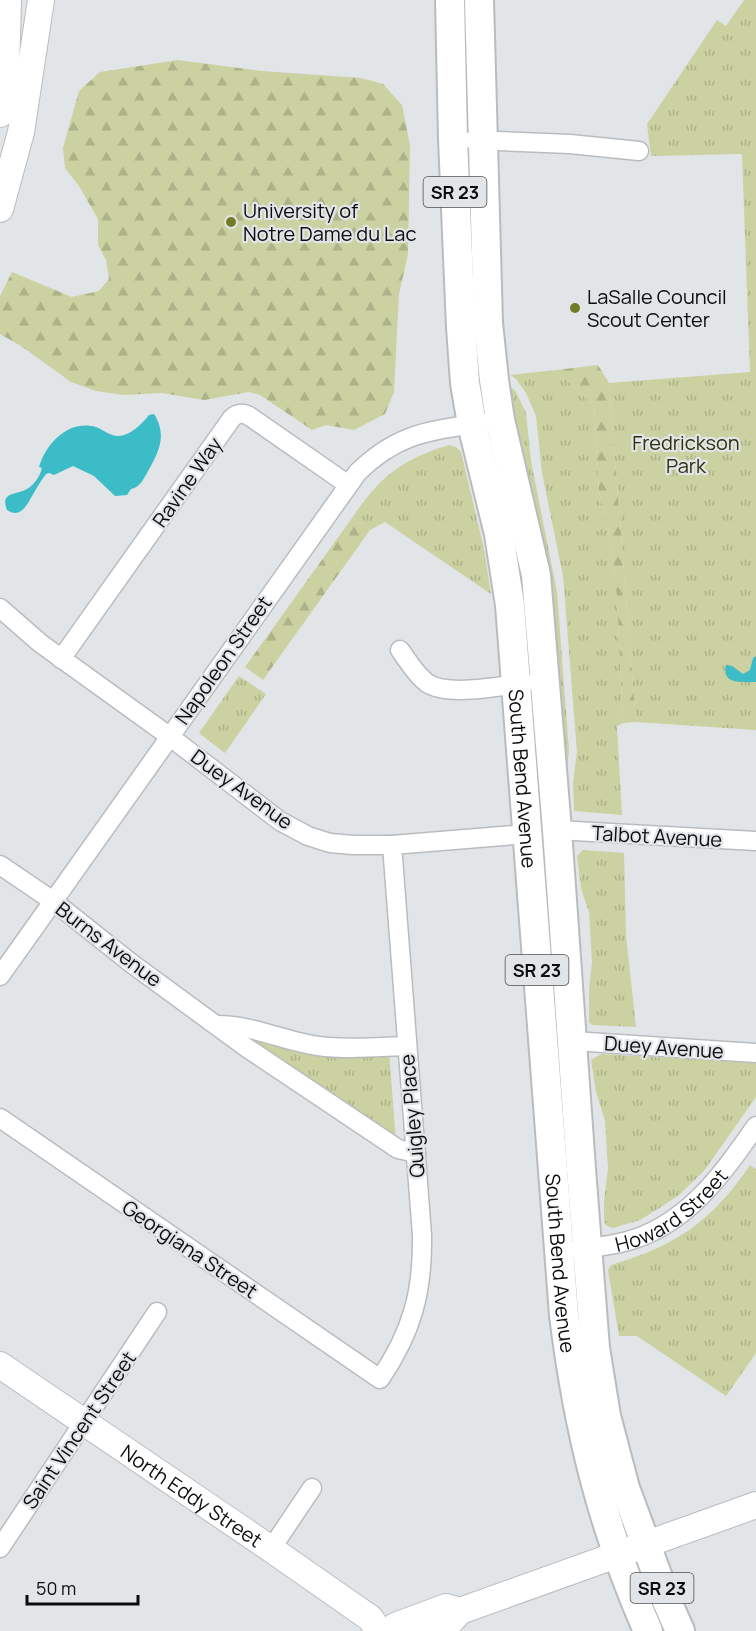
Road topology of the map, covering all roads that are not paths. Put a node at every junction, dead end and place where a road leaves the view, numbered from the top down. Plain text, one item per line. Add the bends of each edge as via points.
1 (8, 0) edge
2 (41, 0) edge
3 (450, 0) edge
4 (478, 0) edge
5 (4, 29) edge
6 (38, 30) junction
7 (0, 114) edge
8 (453, 139) junction
9 (482, 140) junction
10 (639, 151) dead end
11 (0, 209) edge
12 (500, 420) junction
13 (472, 424) junction
14 (347, 484) junction
15 (0, 608) edge
16 (400, 650) dead end
17 (61, 659) junction
18 (545, 681) junction
19 (517, 684) junction
20 (169, 736) junction
21 (557, 830) junction
22 (527, 834) junction
23 (756, 841) edge
24 (392, 845) junction
25 (0, 865) edge
26 (53, 901) junction
27 (0, 976) edge
28 (218, 1025) junction
29 (573, 1041) junction
30 (406, 1046) junction
31 (756, 1053) edge
32 (0, 1118) edge
33 (756, 1126) edge
34 (416, 1153) junction
35 (588, 1248) junction
36 (558, 1253) junction
37 (157, 1312) dead end
38 (0, 1365) edge
39 (380, 1379) joint
40 (84, 1422) junction
41 (312, 1488) dead end
42 (756, 1505) edge
43 (646, 1544) junction
44 (0, 1548) edge
45 (271, 1549) junction
46 (617, 1554) junction
47 (460, 1611) junction
48 (379, 1631) edge
49 (391, 1631) edge
50 (428, 1631) edge
51 (648, 1631) edge
52 (680, 1631) edge

1 - 5 street
2 - 6 street
3 - 8 main road, South Bend Avenue / SR 23
4 - 9 main road, South Bend Avenue / SR 23
5 - 6 street
5 - 7 street via 6,74
6 - 11 street via 21,132
8 - 9 street
8 - 13 main road, South Bend Avenue / SR 23 via 461,327
9 - 10 street
9 - 12 main road, South Bend Avenue / SR 23 via 488,323
12 - 13 street, Napoleon Street
12 - 18 main road, South Bend Avenue / SR 23 via 536,575
13 - 14 street, Napoleon Street via 420,432 402,440 368,462
13 - 19 main road, South Bend Avenue / SR 23 via 505,569
14 - 17 street, Ravine Way via 252,418 236,415
14 - 20 street, Napoleon Street
15 - 17 street, Duey Avenue
16 - 19 street via 419,676 440,688 466,690
17 - 20 street, Duey Avenue
18 - 19 street
18 - 21 main road, South Bend Avenue / SR 23
19 - 22 main road, South Bend Avenue / SR 23
20 - 24 street, Duey Avenue via 280,820 308,836 330,843
20 - 26 street, Napoleon Street
21 - 23 street, Talbot Avenue
21 - 29 main road, South Bend Avenue / SR 23
22 - 24 street, Duey Avenue
22 - 36 main road, South Bend Avenue / SR 23
24 - 30 street, Quigley Place
25 - 26 street, Burns Avenue
26 - 27 street, Napoleon Street
26 - 28 street, Burns Avenue
28 - 30 street, Burns Avenue via 235,1025 319,1046
28 - 34 street, Burns Avenue via 398,1149
29 - 31 street, Duey Avenue
29 - 35 main road, South Bend Avenue / SR 23
30 - 34 street, Quigley Place
32 - 39 street, Georgiana Street
33 - 35 street, Howard Street via 718,1180 691,1207 663,1227 625,1242
34 - 39 street, Quigley Place via 421,1281 409,1329
35 - 36 street, Howard Street
35 - 43 main road, South Bend Avenue / SR 23 via 595,1347 606,1416 625,1488
36 - 46 main road, South Bend Avenue / SR 23 via 570,1367 581,1425
37 - 40 street, Saint Vincent Street
38 - 40 street, North Eddy Street
40 - 44 street, Saint Vincent Street
40 - 45 street, North Eddy Street
41 - 45 street
42 - 43 street
43 - 46 street
43 - 52 main road, SR 23
45 - 48 street, North Eddy Street via 370,1618
46 - 47 street
46 - 51 main road, SR 23
47 - 49 street via 446,1607
47 - 50 street via 450,1622

